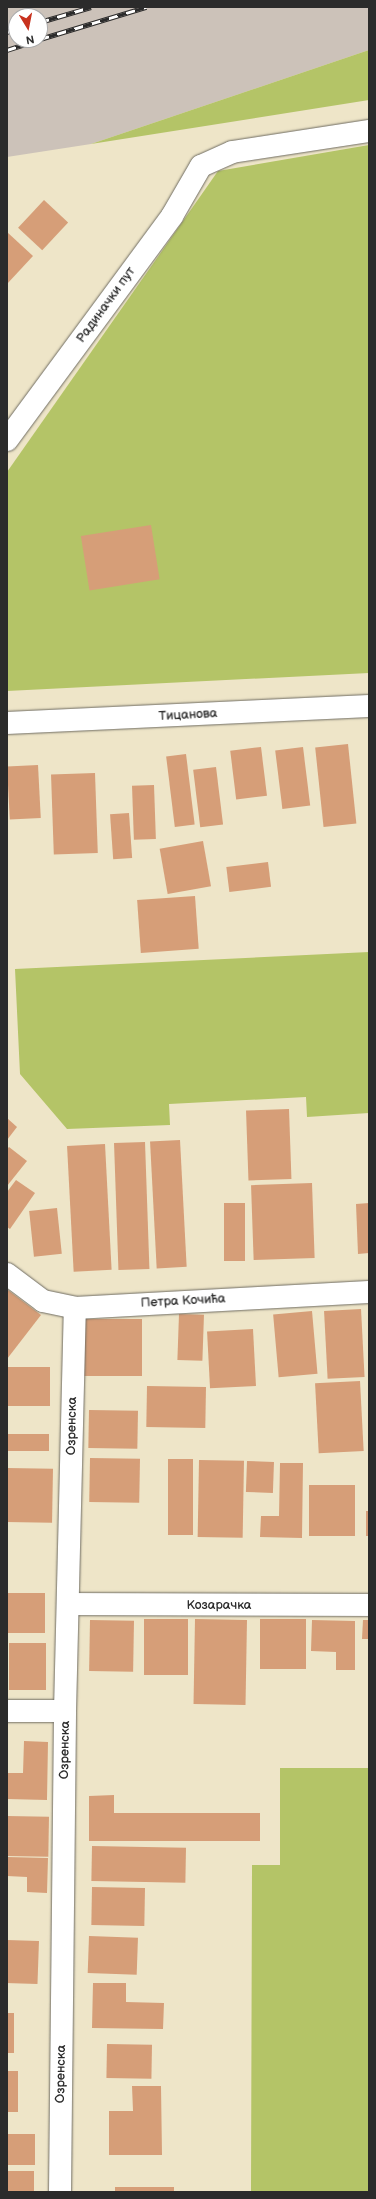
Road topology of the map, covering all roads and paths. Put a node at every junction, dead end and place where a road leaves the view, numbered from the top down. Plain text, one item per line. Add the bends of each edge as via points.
1 (369, 131) edge
2 (7, 440) edge
3 (369, 706) edge
4 (7, 723) edge
5 (7, 1274) edge
6 (369, 1292) edge
7 (75, 1308) junction
8 (69, 1604) junction
9 (369, 1605) edge
10 (7, 1711) edge
11 (65, 1711) junction
12 (60, 2192) edge

1 - 2 street, Радиначки пут via 232,152 201,166 172,216
3 - 4 street, Тицанова
5 - 7 street, Петра Кочића via 43,1301
6 - 7 street, Петра Кочића
7 - 8 street, Озренска
8 - 9 street, Козарачка
8 - 11 street, Озренска
10 - 11 street
11 - 12 street, Озренска

